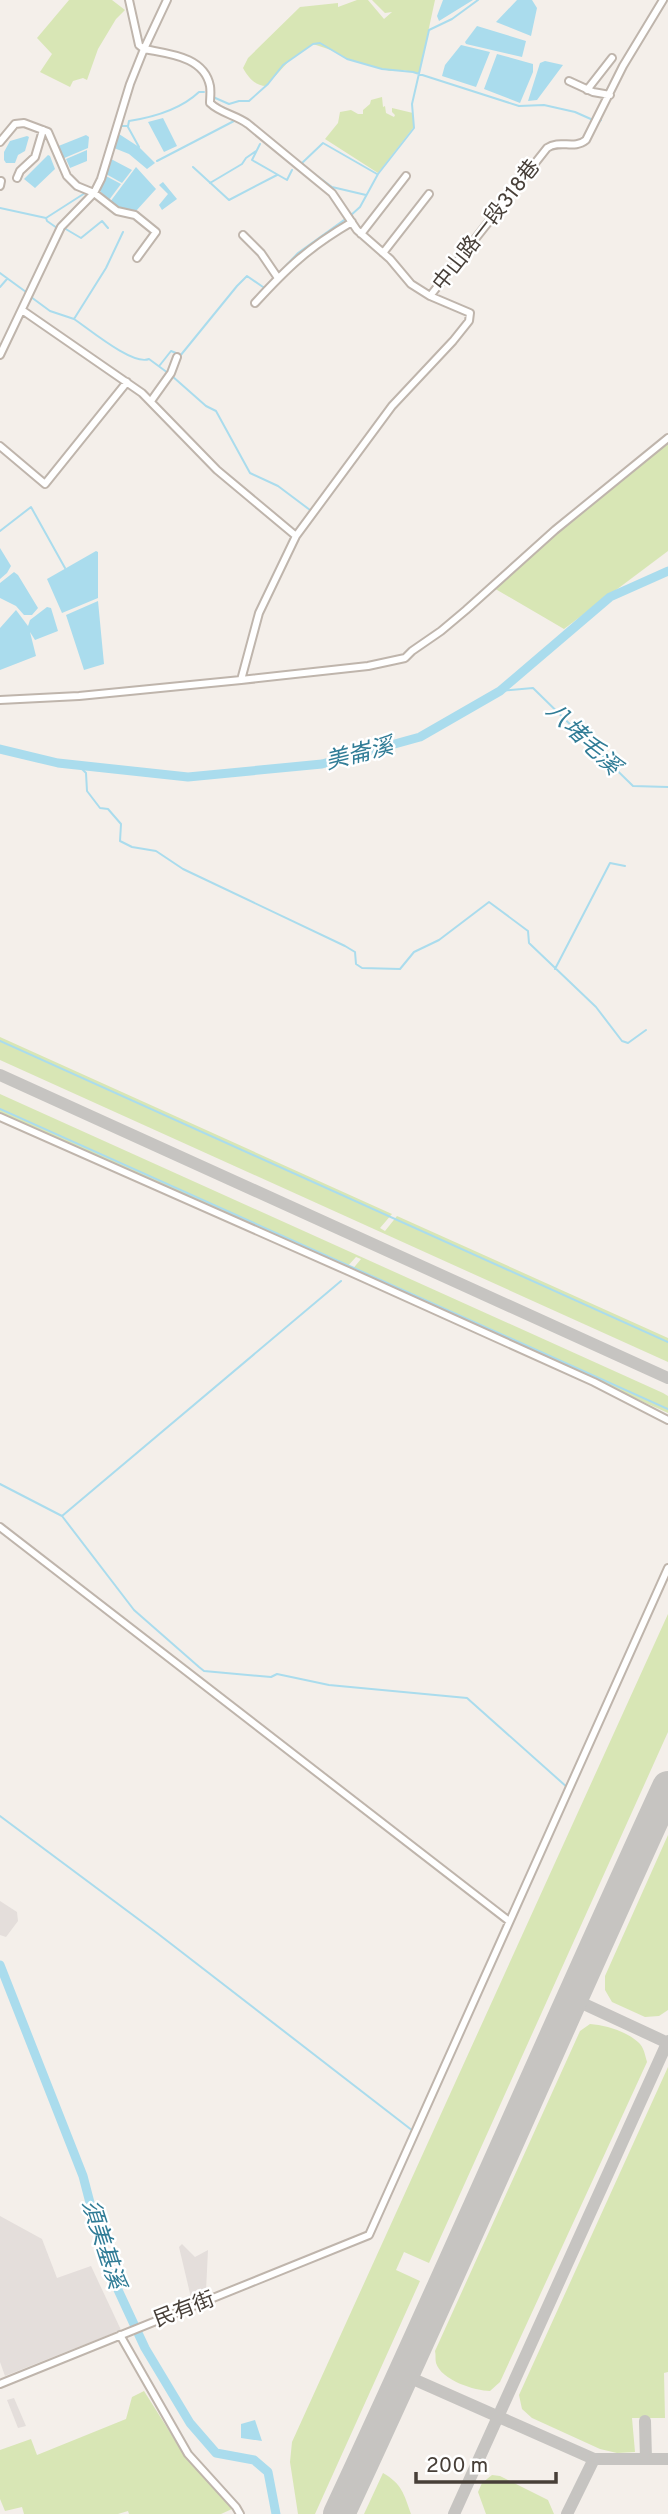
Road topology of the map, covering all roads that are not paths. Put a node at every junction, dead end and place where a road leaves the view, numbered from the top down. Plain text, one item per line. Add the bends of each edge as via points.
1 (129, 0) edge
2 (167, 0) edge
3 (663, 0) edge
4 (144, 49) junction
5 (612, 58) dead end
6 (569, 81) dead end
7 (587, 90) junction
8 (610, 95) junction
9 (43, 130) junction
10 (0, 142) edge
11 (406, 176) dead end
12 (17, 178) dead end
13 (94, 193) junction
14 (429, 194) dead end
15 (352, 222) junction
16 (361, 234) junction
17 (243, 235) dead end
18 (383, 253) junction
19 (137, 258) dead end
20 (278, 278) junction
21 (430, 296) junction
22 (255, 303) dead end
23 (22, 310) junction
24 (0, 355) edge
25 (177, 357) dead end
26 (127, 382) junction
27 (151, 401) junction
28 (668, 438) edge
29 (0, 446) edge
30 (296, 536) junction
31 (241, 680) junction
32 (0, 700) edge
33 (0, 1117) edge
34 (668, 1420) edge
35 (0, 1527) edge
36 (668, 1568) edge
37 (509, 1921) junction
38 (122, 2334) junction
39 (0, 2384) edge
40 (240, 2514) edge

1 - 4 street via 139,45
2 - 4 street
3 - 8 street, 中山路一段318巷
4 - 13 street
4 - 15 street via 189,60 206,78 215,108 248,124 332,193
5 - 7 street
6 - 7 street
7 - 8 street
8 - 21 street, 中山路一段318巷 via 586,140 577,146 547,148
9 - 10 street via 24,122 15,124
9 - 12 street via 35,157
9 - 13 street via 48,132 66,176
11 - 16 street
13 - 19 street via 156,232
13 - 23 street via 61,227
14 - 18 street
15 - 16 street
15 - 20 street via 320,240
16 - 18 street
17 - 20 street
18 - 21 street via 411,284
20 - 22 street
21 - 30 street via 466,310 469,321 392,406
23 - 24 street
23 - 26 street
25 - 27 street
26 - 27 street
26 - 29 street via 45,484
27 - 30 street via 217,470
28 - 31 street via 405,658
30 - 31 street via 260,613
31 - 32 street
33 - 34 street via 545,1360
35 - 37 street
36 - 37 street
37 - 38 street, 民有街 via 369,2235
38 - 39 street, 民有街
38 - 40 street via 188,2454

